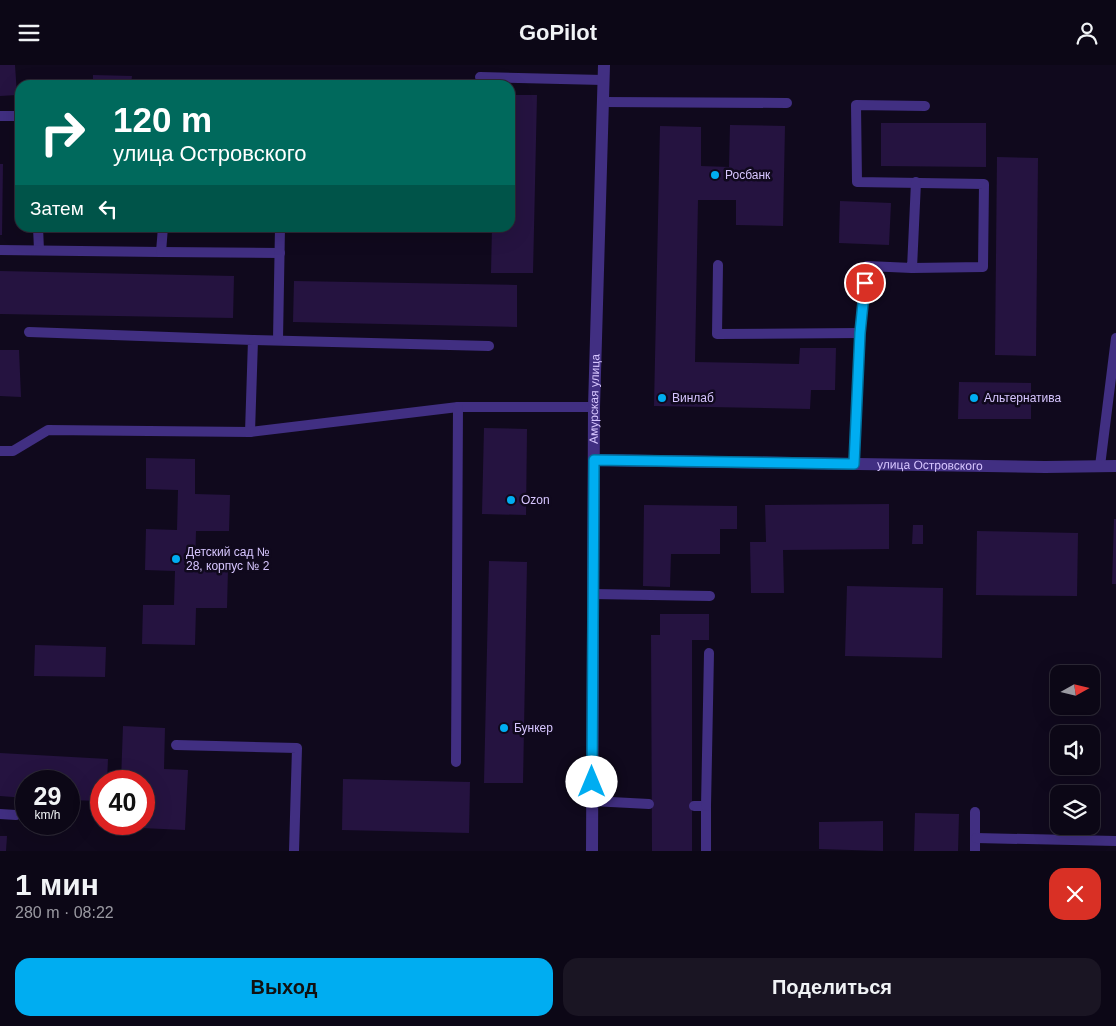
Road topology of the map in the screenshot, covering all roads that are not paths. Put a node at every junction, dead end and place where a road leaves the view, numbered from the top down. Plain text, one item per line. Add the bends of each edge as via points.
1 (604, 65) edge
2 (480, 77) dead end
3 (604, 80) junction
4 (603, 102) junction
5 (787, 103) dead end
6 (925, 106) dead end
7 (0, 116) edge
8 (15, 116) edge
9 (916, 182) junction
10 (38, 232) edge
11 (163, 232) edge
12 (280, 232) edge
13 (0, 250) edge
14 (39, 250) junction
15 (161, 252) junction
16 (280, 253) junction
17 (718, 265) dead end
18 (912, 268) junction
19 (29, 332) dead end
20 (860, 333) junction
21 (1116, 338) edge
22 (253, 340) junction
23 (278, 341) junction
24 (489, 346) dead end
25 (458, 407) junction
26 (594, 407) junction
27 (250, 432) junction
28 (0, 451) edge
29 (594, 460) junction
30 (854, 464) junction
31 (1100, 466) junction
32 (1116, 466) edge
33 (593, 594) junction
34 (710, 596) dead end
35 (709, 653) dead end
36 (176, 745) dead end
37 (456, 762) dead end
38 (592, 801) junction
39 (649, 804) dead end
40 (694, 806) dead end
41 (706, 806) junction
42 (975, 812) dead end
43 (0, 815) edge
44 (15, 815) edge
45 (976, 837) junction
46 (1116, 841) edge
47 (294, 851) edge
48 (592, 851) edge
49 (706, 851) edge
50 (975, 851) edge

1 - 3 street, Амурская улица
2 - 3 lane
3 - 4 street, Амурская улица
4 - 5 lane
4 - 26 street, Амурская улица
6 - 9 lane via 856,105 857,182
7 - 8 lane
9 - 18 lane
9 - 18 lane via 984,184 983,267
10 - 14 lane
11 - 15 lane
12 - 16 lane
13 - 14 lane
14 - 15 lane
15 - 16 lane
16 - 23 lane
17 - 20 lane via 717,334
18 - 20 lane via 867,266
19 - 22 lane
20 - 30 lane
21 - 31 lane
22 - 23 lane
22 - 27 lane
23 - 24 lane
25 - 26 lane
25 - 27 lane
25 - 37 lane
26 - 29 street, Амурская улица
27 - 28 lane via 48,429 13,451
29 - 30 street, улица Островского
29 - 33 street, Амурская улица
30 - 31 street, улица Островского
31 - 32 street, улица Островского
33 - 34 lane
33 - 38 street, Амурская улица
35 - 41 lane
36 - 47 lane via 297,748
38 - 39 lane
38 - 48 street, Амурская улица
40 - 41 lane
41 - 49 lane
42 - 45 lane
43 - 44 lane
45 - 46 lane
45 - 50 lane

